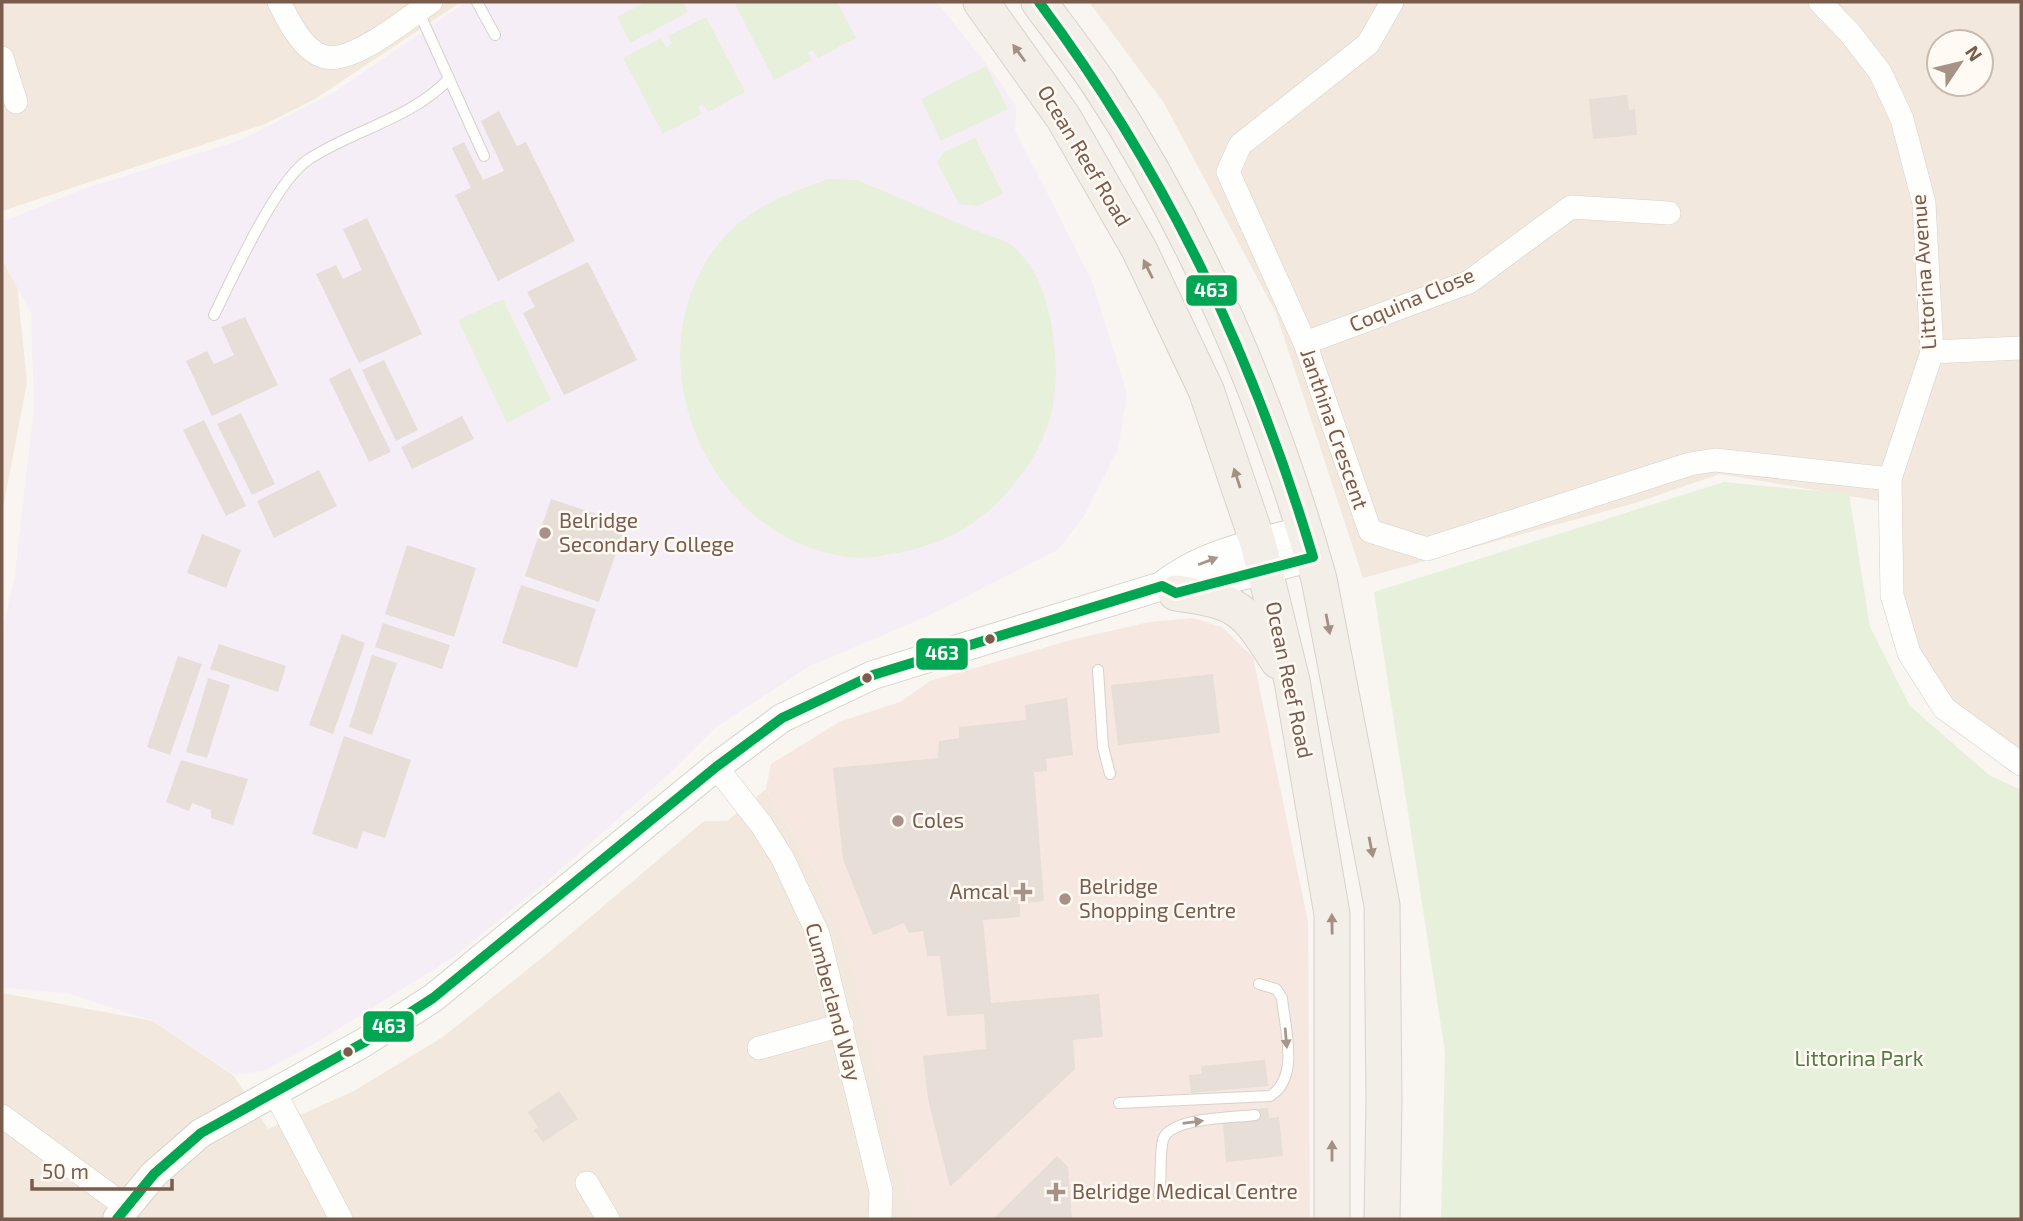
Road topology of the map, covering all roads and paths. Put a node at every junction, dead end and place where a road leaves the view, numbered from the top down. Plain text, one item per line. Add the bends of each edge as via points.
1 (279, 2) edge
2 (477, 2) edge
3 (981, 2) edge
4 (1039, 2) edge
5 (1392, 2) edge
6 (1820, 2) edge
7 (424, 6) edge
8 (495, 35) dead end
9 (2, 58) edge
10 (449, 79) junction
11 (16, 102) dead end
12 (484, 156) dead end
13 (1669, 213) dead end
14 (214, 315) dead end
15 (1305, 344) junction
16 (2021, 348) edge
17 (1932, 352) junction
18 (1890, 479) junction
19 (1309, 544) junction
20 (1261, 556) junction
21 (1169, 589) junction
22 (1098, 670) dead end
23 (1292, 681) junction
24 (2021, 764) edge
25 (716, 767) junction
26 (1110, 774) dead end
27 (1259, 984) dead end
28 (842, 1025) junction
29 (759, 1048) dead end
30 (274, 1091) junction
31 (1384, 1101) junction
32 (1119, 1103) dead end
33 (1255, 1115) dead end
34 (2, 1116) edge
35 (587, 1183) dead end
36 (1160, 1195) dead end
37 (121, 1213) edge
38 (341, 1219) edge
39 (608, 1219) edge
40 (880, 1219) edge
41 (1332, 1219) edge
42 (1382, 1219) edge
43 (1396, 1219) edge

1 - 7 street via 291,26 323,57 348,56
2 - 8 lane
20 -> 3 main road, Ocean Reef Road via 1206,390 1139,249 1063,117
4 - 19 main road via 1099,84 1179,222 1249,372
5 - 15 street, Janthina Crescent via 1368,44 1240,145 1228,172
6 - 17 street, Littorina Avenue via 1880,72 1902,118 1924,203
7 - 10 lane
9 - 11 street
10 - 12 lane
10 - 14 lane via 434,95 325,150 293,173 249,243
13 - 15 street, Coquina Close via 1571,207 1469,282
15 - 18 street, Janthina Crescent via 1370,531 1427,549 1690,464 1715,460
16 - 17 street
17 - 18 street, Littorina Avenue
18 - 24 street, Littorina Avenue via 1892,595 1909,653 1944,708
19 - 20 street
19 -> 31 main road via 1382,905
20 - 21 street
20 - 23 main road, Ocean Reef Road
21 - 23 main road via 1211,598 1251,619
21 - 25 street via 873,675 782,718
22 - 26 lane via 1103,747
41 -> 23 main road, Ocean Reef Road via 1332,914
25 - 28 street, Cumberland Way via 761,824 797,886 818,934
25 - 30 street via 433,998 363,1043
27 -> 32 lane via 1276,989 1282,998 1288,1071 1282,1088 1270,1096
28 - 29 street
28 - 40 street, Cumberland Way via 881,1191
30 - 37 street via 174,1154
30 - 38 street
31 - 42 main road
31 - 43 main road
36 -> 33 lane via 1163,1140 1169,1130 1182,1124
34 - 37 street
35 - 39 street

